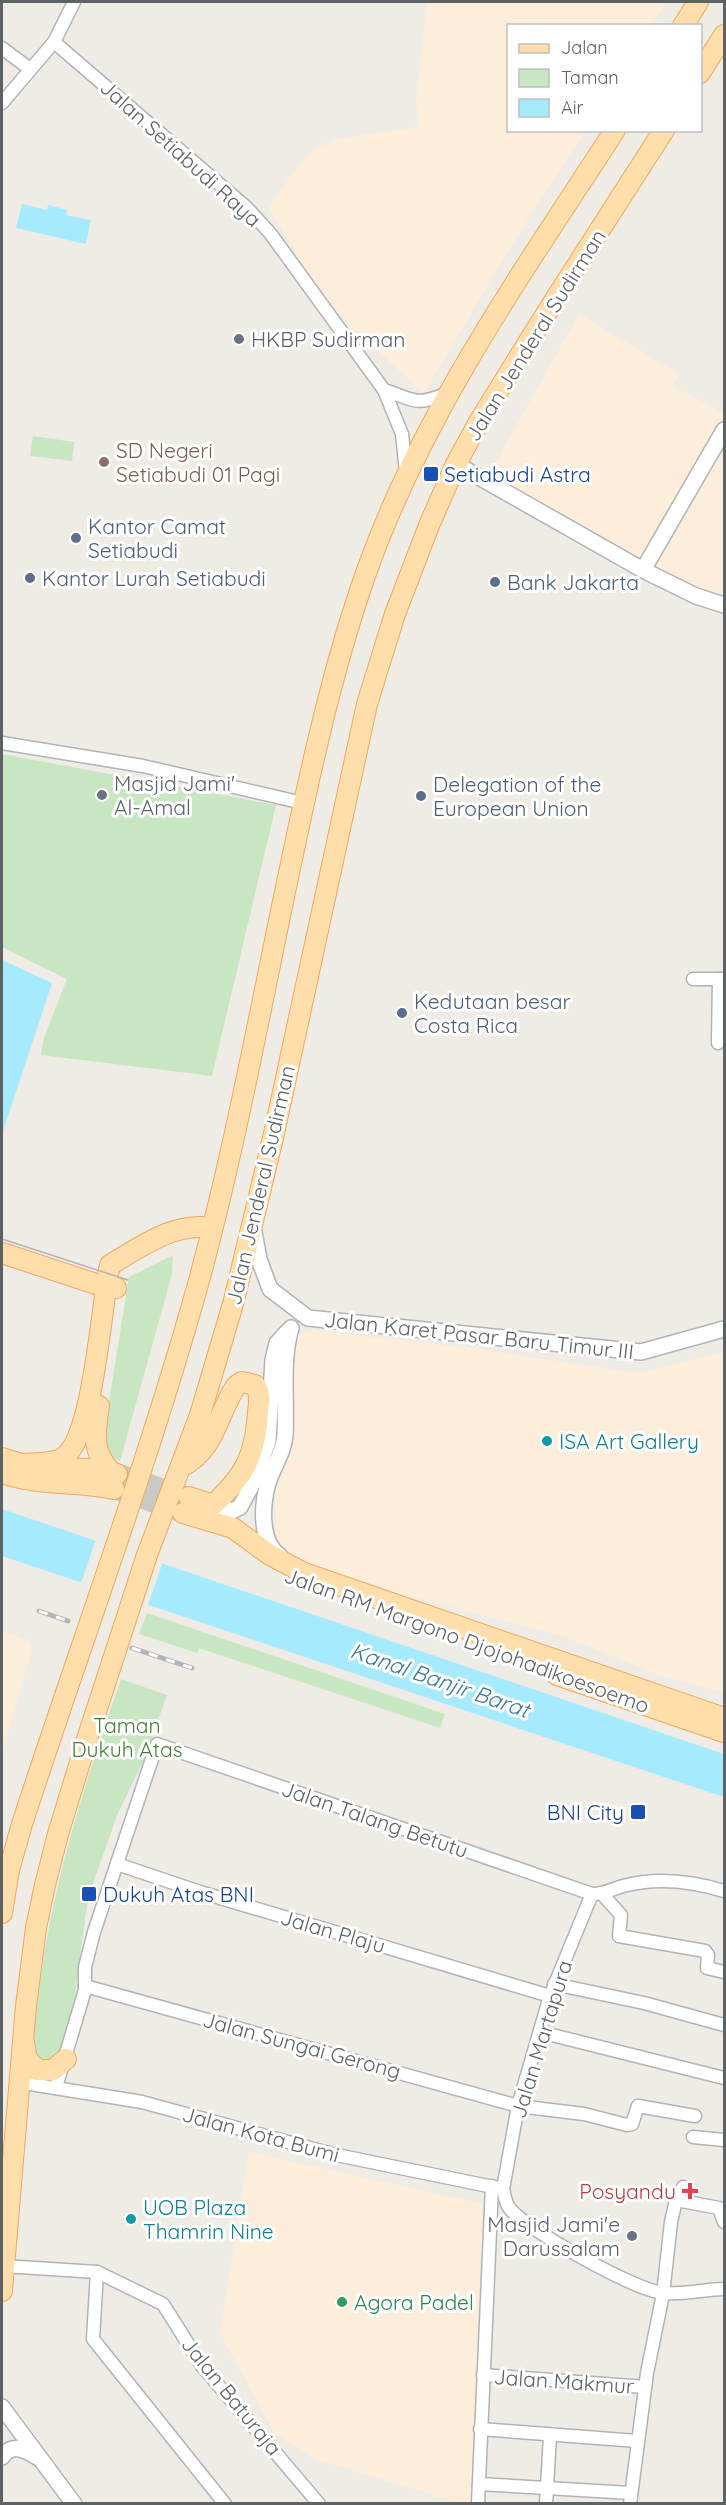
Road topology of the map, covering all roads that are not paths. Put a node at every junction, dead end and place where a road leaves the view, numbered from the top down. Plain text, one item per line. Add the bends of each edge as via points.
1 (74, 2) edge
2 (698, 2) edge
3 (684, 24) edge
4 (724, 35) edge
5 (54, 42) junction
6 (2, 48) edge
7 (30, 69) junction
8 (702, 70) edge
9 (2, 103) edge
10 (614, 132) edge
11 (663, 132) edge
12 (384, 390) junction
13 (449, 393) junction
14 (724, 430) edge
15 (456, 464) junction
16 (406, 478) junction
17 (643, 570) junction
18 (724, 605) edge
19 (2, 743) edge
20 (303, 803) junction
21 (722, 979) edge
22 (693, 980) dead end
23 (718, 1043) dead end
24 (253, 1226) junction
25 (212, 1228) junction
26 (2, 1254) edge
27 (111, 1287) junction
28 (308, 1318) junction
29 (291, 1328) junction
30 (724, 1329) edge
31 (10, 1461) edge
32 (181, 1467) junction
33 (2, 1473) edge
34 (115, 1478) junction
35 (186, 1505) tunnel mouth
36 (215, 1517) junction
37 (304, 1573) junction
38 (319, 1590) junction
39 (724, 1718) edge
40 (724, 1732) edge
41 (117, 1864) junction
42 (724, 1891) edge
43 (597, 1894) junction
44 (2, 1913) edge
45 (724, 1972) edge
46 (85, 1986) junction
47 (552, 1990) junction
48 (724, 2025) edge
49 (540, 2032) junction
50 (24, 2038) junction
51 (66, 2059) junction
52 (724, 2078) edge
53 (18, 2082) junction
54 (56, 2087) junction
55 (518, 2106) junction
56 (695, 2115) dead end
57 (693, 2137) dead end
58 (724, 2140) edge
59 (498, 2187) junction
60 (683, 2187) dead end
61 (676, 2200) junction
62 (724, 2222) edge
63 (4, 2266) junction
64 (97, 2272) junction
65 (724, 2289) edge
66 (2, 2291) edge
67 (663, 2294) junction
68 (483, 2375) junction
69 (645, 2387) junction
70 (2, 2407) edge
71 (480, 2429) junction
72 (550, 2436) junction
73 (637, 2441) junction
74 (2, 2457) edge
75 (40, 2458) junction
76 (479, 2484) junction
77 (547, 2488) junction
78 (630, 2498) edge
79 (74, 2504) edge
80 (225, 2504) edge
81 (319, 2504) edge
82 (478, 2504) edge
83 (546, 2504) edge

1 - 5 street
2 - 3 main road
4 - 8 main road
5 - 7 street
5 - 12 street, Jalan Setiabudi Raya via 254,215
6 - 7 street
7 - 9 street
10 - 13 main road, Jalan Jenderal Sudirman
11 - 15 main road, Jalan Jenderal Sudirman via 543,318
12 - 13 street via 421,402
12 - 16 street, Jalan Setiabudi Raya via 402,434
13 - 16 main road, Jalan Jenderal Sudirman
14 - 17 street
15 - 17 street
15 - 24 main road, Jalan Jenderal Sudirman via 394,614 367,704
16 - 20 main road, Jalan Jenderal Sudirman via 348,627
17 - 18 street
19 - 20 street via 143,765
20 - 25 main road, Jalan Jenderal Sudirman
21 - 22 street
21 - 23 street
24 - 28 street, Jalan Karet Pasar Baru Timur III via 270,1289
24 - 32 main road, Jalan Jenderal Sudirman via 200,1415
25 - 27 main road via 189,1226 175,1230 125,1256 110,1265
25 - 44 main road, Jalan Jenderal Sudirman via 140,1474 22,1824
26 - 27 main road
27 - 31 main road via 85,1421 75,1447 60,1460
27 - 34 main road via 95,1441 101,1459
28 - 29 street
28 - 30 street, Jalan Karet Pasar Baru Timur III via 641,1352
29 - 36 street via 277,1343 268,1441 254,1481 240,1507
29 - 37 street via 285,1438 268,1482 265,1526 268,1542 276,1554
31 - 34 main road via 42,1468 96,1469
32 - 36 main road via 197,1458 210,1441 236,1386 242,1382 255,1385 259,1397 253,1452
32 - 50 main road, Jalan Jenderal Sudirman via 147,1555 58,1834 36,1928
33 - 34 main road via 36,1483 96,1485
35 - 36 main road
36 - 37 main road, Jalan RM Margono Djojohadikoesoemo
36 - 38 main road, Jalan RM Margono Djojohadikoesoemo via 274,1568
37 - 38 street
37 - 39 main road, Jalan RM Margono Djojohadikoesoemo
38 - 40 main road, Jalan RM Margono Djojohadikoesoemo
41 - 43 street, Jalan Talang Betutu via 157,1744
41 - 46 street via 85,1967
41 - 47 street, Jalan Plaju via 210,1896
42 - 43 street via 673,1881 622,1886
43 - 45 street via 621,1915 619,1936 705,1951 707,1968
43 - 47 street, Jalan Martapura
46 - 51 street
46 - 55 street, Jalan Sungai Gerong
47 - 48 street, Jalan Plaju via 644,2003
47 - 49 street, Jalan Martapura
49 - 52 street
49 - 55 street, Jalan Martapura
50 - 51 main road via 27,2060 38,2070 53,2070
50 - 53 main road, Jalan Jenderal Sudirman
51 - 54 street
53 - 54 street, Jalan Kota Bumi
53 - 63 main road, Jalan Jenderal Sudirman
54 - 59 street, Jalan Kota Bumi via 142,2102 332,2154
55 - 56 street, Jalan Sungai Gerong via 584,2114 627,2125 632,2124 638,2106
55 - 59 street, Jalan Martapura
57 - 58 street
59 - 67 street via 507,2206 534,2228 615,2275
59 - 68 street
60 - 61 street
61 - 62 street via 719,2208
61 - 67 street
63 - 64 street, Jalan Baturaja
63 - 66 main road, Jalan Jenderal Sudirman
64 - 80 street via 93,2339
64 - 81 street, Jalan Baturaja via 163,2304 202,2366
65 - 67 street
67 - 69 street
68 - 69 street, Jalan Makmur
68 - 71 street
69 - 73 street
70 - 75 street
71 - 72 street
71 - 76 street
72 - 73 street
72 - 77 street
73 - 78 street
74 - 75 street via 8,2450 18,2448
75 - 79 street
76 - 77 street
76 - 82 street
77 - 78 street
77 - 83 street

